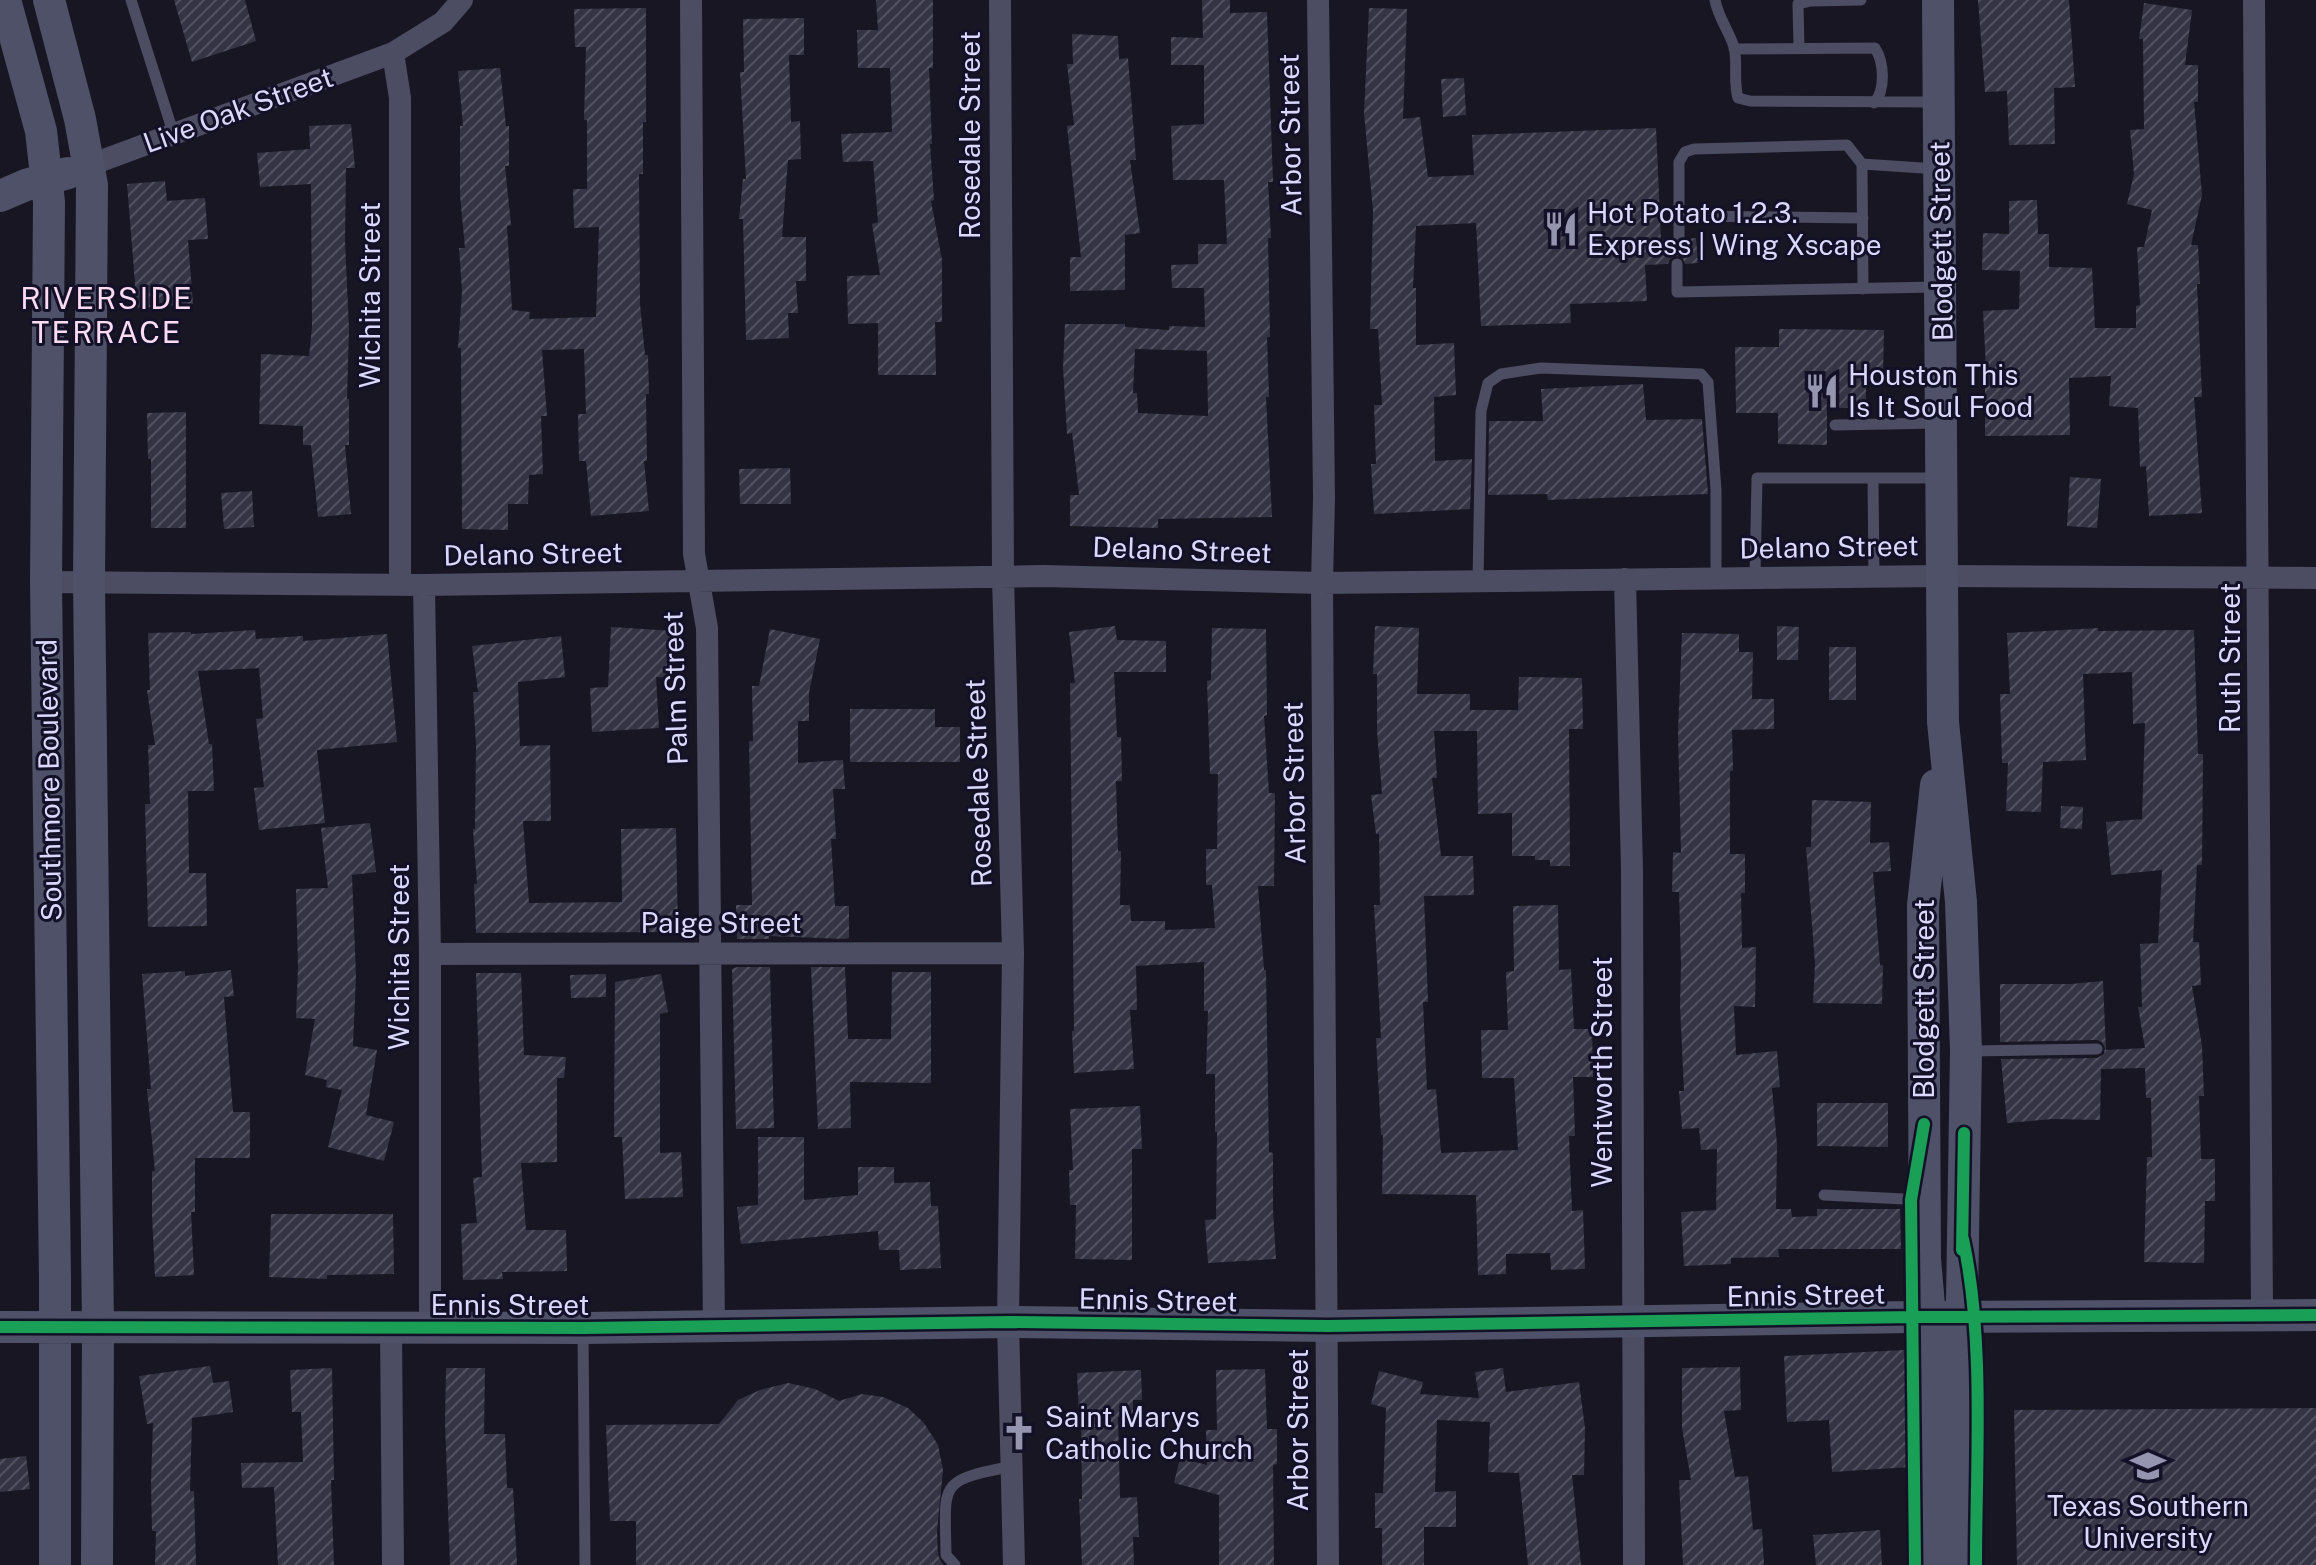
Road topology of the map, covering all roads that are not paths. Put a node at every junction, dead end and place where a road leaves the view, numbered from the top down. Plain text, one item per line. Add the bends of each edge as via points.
1 (5, 0) edge
2 (49, 0) edge
3 (131, 0) edge
4 (462, 0) edge
5 (691, 0) edge
6 (1000, 0) edge
7 (1318, 0) edge
8 (1715, 0) edge
9 (1861, 0) edge
10 (1938, 0) edge
11 (2254, 0) edge
12 (1799, 47) junction
13 (1734, 49) junction
14 (393, 53) junction
15 (1939, 102) junction
16 (1874, 103) junction
17 (174, 135) junction
18 (1862, 164) junction
19 (90, 165) junction
20 (1940, 169) junction
21 (47, 180) junction
22 (0, 196) edge
23 (1679, 216) junction
24 (1863, 218) junction
25 (1679, 239) dead end
26 (1677, 264) dead end
27 (1942, 287) junction
28 (1863, 289) junction
29 (1942, 423) junction
30 (1835, 425) dead end
31 (1873, 478) junction
32 (1942, 478) junction
33 (1941, 576) junction
34 (1003, 577) junction
35 (1874, 577) junction
36 (1716, 578) junction
37 (1755, 578) junction
38 (2316, 578) edge
39 (1625, 579) junction
40 (2259, 579) junction
41 (46, 582) junction
42 (699, 582) junction
43 (1478, 582) junction
44 (89, 583) junction
45 (1322, 583) junction
46 (400, 584) junction
47 (424, 585) junction
48 (1943, 722) junction
49 (709, 953) junction
50 (1013, 953) junction
51 (430, 954) junction
52 (2097, 1049) dead end
53 (1966, 1051) junction
54 (1824, 1195) dead end
55 (1924, 1200) junction
56 (2316, 1315) edge
57 (2262, 1316) junction
58 (1946, 1318) junction
59 (1008, 1322) junction
60 (1632, 1322) junction
61 (1328, 1326) junction
62 (0, 1327) edge
63 (54, 1328) junction
64 (98, 1328) junction
65 (583, 1328) junction
66 (714, 1328) junction
67 (391, 1329) junction
68 (430, 1329) junction
69 (1013, 1465) junction
70 (55, 1565) edge
71 (97, 1565) edge
72 (393, 1565) edge
73 (585, 1565) edge
74 (955, 1565) edge
75 (1014, 1565) edge
76 (1328, 1565) edge
77 (1634, 1565) edge
78 (1931, 1565) edge
79 (1961, 1565) edge

1 - 21 street, Southmore Boulevard via 41,131
2 - 19 street, Southmore Boulevard
3 - 17 lane
4 - 14 street, Live Oak Street via 443,22
5 - 42 street, Palm Street via 694,554
6 - 34 street, Rosedale Street
7 - 45 street, Arbor Street
8 - 13 lane
9 - 12 lane via 1798,4
10 - 15 street, Blodgett Street
11 - 40 street, Ruth Street
12 - 13 lane
12 - 16 lane via 1875,48 1882,72 1880,96
13 - 16 lane via 1738,98
14 - 17 street, Live Oak Street
14 - 46 street, Wichita Street via 400,98
15 - 16 lane
15 - 20 street, Blodgett Street
17 - 19 street, Live Oak Street
18 - 20 lane
18 - 23 lane via 1847,145 1694,149 1679,162
18 - 24 lane
19 - 21 street, Live Oak Street
19 - 44 street, Southmore Boulevard
20 - 27 street, Blodgett Street
21 - 22 street, Live Oak Street
21 - 41 street, Southmore Boulevard
23 - 24 lane
23 - 25 lane
24 - 28 lane
26 - 28 lane via 1677,292
27 - 28 lane
27 - 29 street, Blodgett Street
29 - 30 lane
29 - 32 street, Blodgett Street
31 - 32 lane
31 - 35 lane
31 - 37 lane via 1757,478
32 - 33 street, Blodgett Street
33 - 35 street, Delano Street
33 - 40 street, Delano Street
33 - 48 street, Blodgett Street
34 - 42 street, Delano Street
34 - 45 street, Delano Street
34 - 50 street, Rosedale Street
35 - 37 street, Delano Street
36 - 37 street, Delano Street
36 - 39 street, Delano Street
36 - 43 lane via 1708,382 1701,374 1541,368 1501,374 1488,383 1481,411
38 - 40 street, Delano Street
39 - 43 street, Delano Street
39 - 60 street, Wentworth Street via 1632,870
40 - 57 street, Ruth Street
41 - 44 street, Delano Street
41 - 63 street, Southmore Boulevard
42 - 47 street, Delano Street
42 - 49 street, Palm Street via 707,628
43 - 45 street, Delano Street
44 - 46 street, Delano Street
44 - 64 street, Southmore Boulevard
45 - 61 street, Arbor Street
46 - 47 street, Delano Street
47 - 51 street, Wichita Street
48 - 53 street, Blodgett Street via 1961,902
48 - 55 street, Blodgett Street via 1923,905
49 - 50 street, Paige Street
49 - 51 street, Paige Street
49 - 66 street, Palm Street
50 - 59 street, Rosedale Street
51 - 68 street, Wichita Street
52 - 53 lane
53 - 58 street, Blodgett Street
54 - 55 lane
55 - 58 street, Blodgett Street via 1925,1259
56 - 57 street, Ennis Street
57 - 58 street, Ennis Street
58 - 60 street, Ennis Street
58 - 78 street, Blodgett Street
58 - 79 street, Blodgett Street
59 - 61 street, Ennis Street
59 - 66 street, Ennis Street
59 - 69 street, Rosedale Street
60 - 61 street, Ennis Street
60 - 77 street, Wentworth Street
61 - 76 street, Arbor Street
62 - 63 street, Ennis Street
63 - 64 street, Ennis Street
63 - 70 street, Southmore Boulevard
64 - 67 street, Ennis Street
64 - 71 street, Southmore Boulevard
65 - 66 street, Ennis Street
65 - 68 street, Ennis Street
65 - 73 lane
67 - 68 street, Ennis Street
67 - 72 street
69 - 74 lane via 974,1473 955,1482 945,1497 946,1555
69 - 75 street, Rosedale Street

